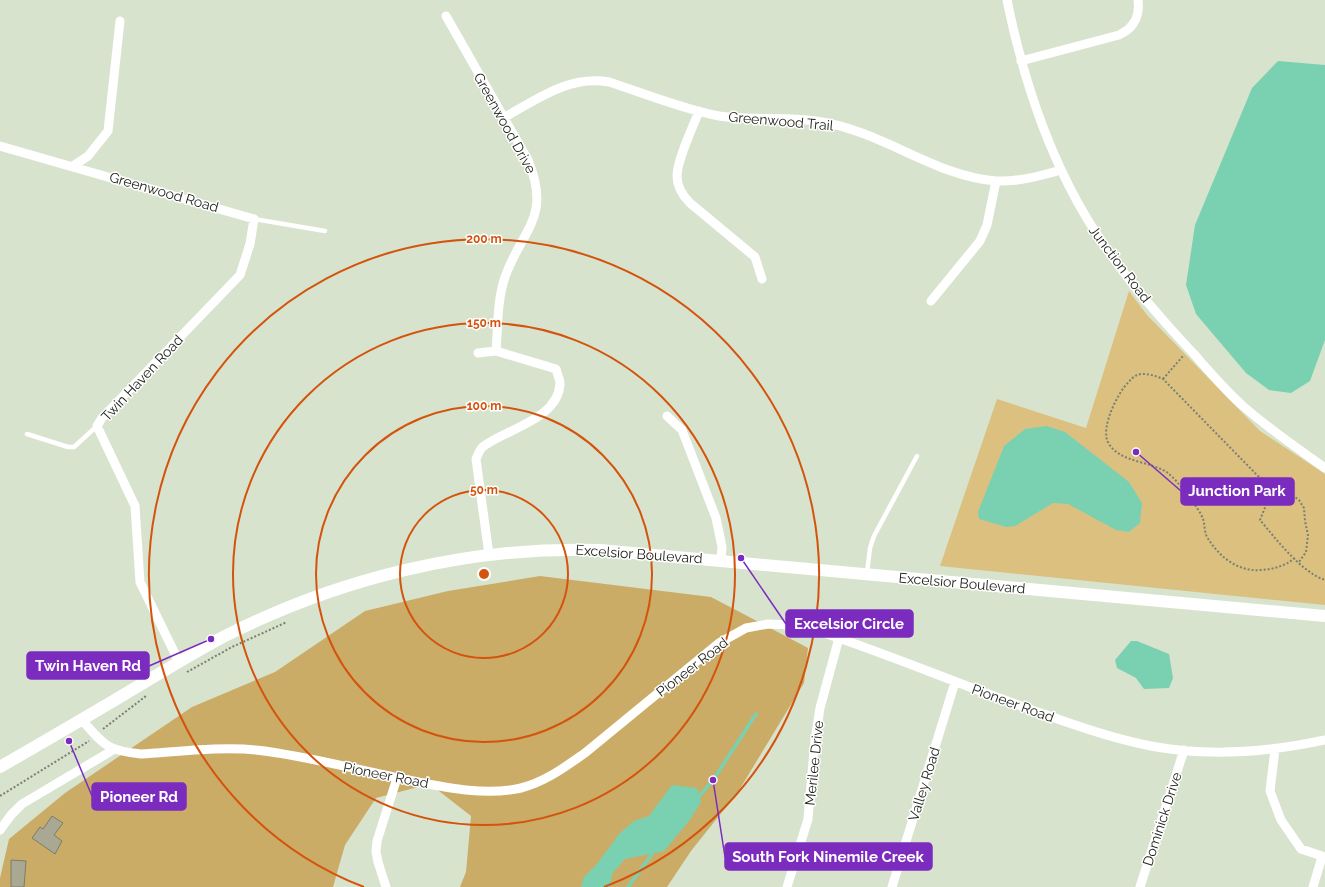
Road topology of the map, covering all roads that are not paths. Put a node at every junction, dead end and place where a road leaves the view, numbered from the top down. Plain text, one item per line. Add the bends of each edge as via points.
1 (1007, 0) edge
2 (1138, 0) edge
3 (446, 16) dead end
4 (120, 20) dead end
5 (1021, 61) junction
6 (699, 111) junction
7 (504, 118) junction
8 (0, 146) edge
9 (73, 166) junction
10 (1061, 170) junction
11 (996, 181) junction
12 (254, 219) junction
13 (325, 231) dead end
14 (762, 279) dead end
15 (930, 301) dead end
16 (496, 351) junction
17 (478, 353) dead end
18 (667, 416) dead end
19 (98, 426) junction
20 (27, 434) dead end
21 (917, 456) dead end
22 (1325, 468) edge
23 (489, 555) junction
24 (721, 560) junction
25 (866, 574) junction
26 (1325, 616) edge
27 (839, 638) junction
28 (179, 662) junction
29 (955, 682) junction
30 (82, 720) junction
31 (1325, 740) edge
32 (1275, 748) junction
33 (113, 750) junction
34 (1184, 750) junction
35 (0, 767) edge
36 (397, 778) junction
37 (0, 830) edge
38 (1324, 857) edge
39 (386, 887) edge
40 (787, 887) edge
41 (892, 887) edge
42 (1140, 887) edge
43 (1313, 887) edge

1 - 5 street, Junction Road
2 - 5 street via 1138,16 1128,31
3 - 7 street, Greenwood Drive
4 - 9 street via 108,131 88,156
5 - 10 street, Junction Road
6 - 7 street, Greenwood Trail via 593,79 577,81 558,88
6 - 11 street, Greenwood Trail via 740,118 821,122 853,129 963,175
6 - 14 street via 679,165 679,186 683,196 690,203 755,257
7 - 16 street, Greenwood Drive via 536,177 538,195 529,231 505,278
8 - 9 street, Greenwood Road
9 - 12 street, Greenwood Road
10 - 11 street, Greenwood Trail via 1036,177
10 - 22 street, Junction Road via 1109,252 1189,350 1243,406
11 - 15 street via 987,225 980,241
12 - 13 lane
12 - 19 street, Twin Haven Road via 250,244 240,275 102,418
16 - 17 street
16 - 23 street via 556,369 560,383 549,407 538,417 483,446 476,459
18 - 24 street via 682,430 716,518 722,547
19 - 20 lane via 74,447
19 - 28 street, Twin Haven Road via 135,506 140,582
21 - 25 lane via 874,536
23 - 24 main road, Excelsior Boulevard via 565,549
23 - 28 main road, Excelsior Boulevard via 448,560 352,584 300,602 221,638
24 - 25 main road, Excelsior Boulevard
25 - 26 main road, Excelsior Boulevard
27 - 29 street, Pioneer Road
27 - 36 street, Pioneer Road via 791,625 768,624 746,628 719,643 562,770 522,788 484,791 437,786
27 - 40 street, Merilee Drive via 820,708 808,820
28 - 30 main road, Excelsior Boulevard
29 - 34 street, Pioneer Road via 1108,735 1151,746
29 - 41 street, Valley Road
30 - 33 street
30 - 35 main road, Excelsior Boulevard
31 - 32 street, Pioneer Road
32 - 34 street, Pioneer Road
32 - 38 street via 1270,791 1281,820 1301,849
33 - 36 street, Pioneer Road via 141,754 254,750
33 - 37 street via 22,804 10,815
34 - 42 street, Dominick Drive
36 - 39 street via 377,841 376,852
38 - 43 street

